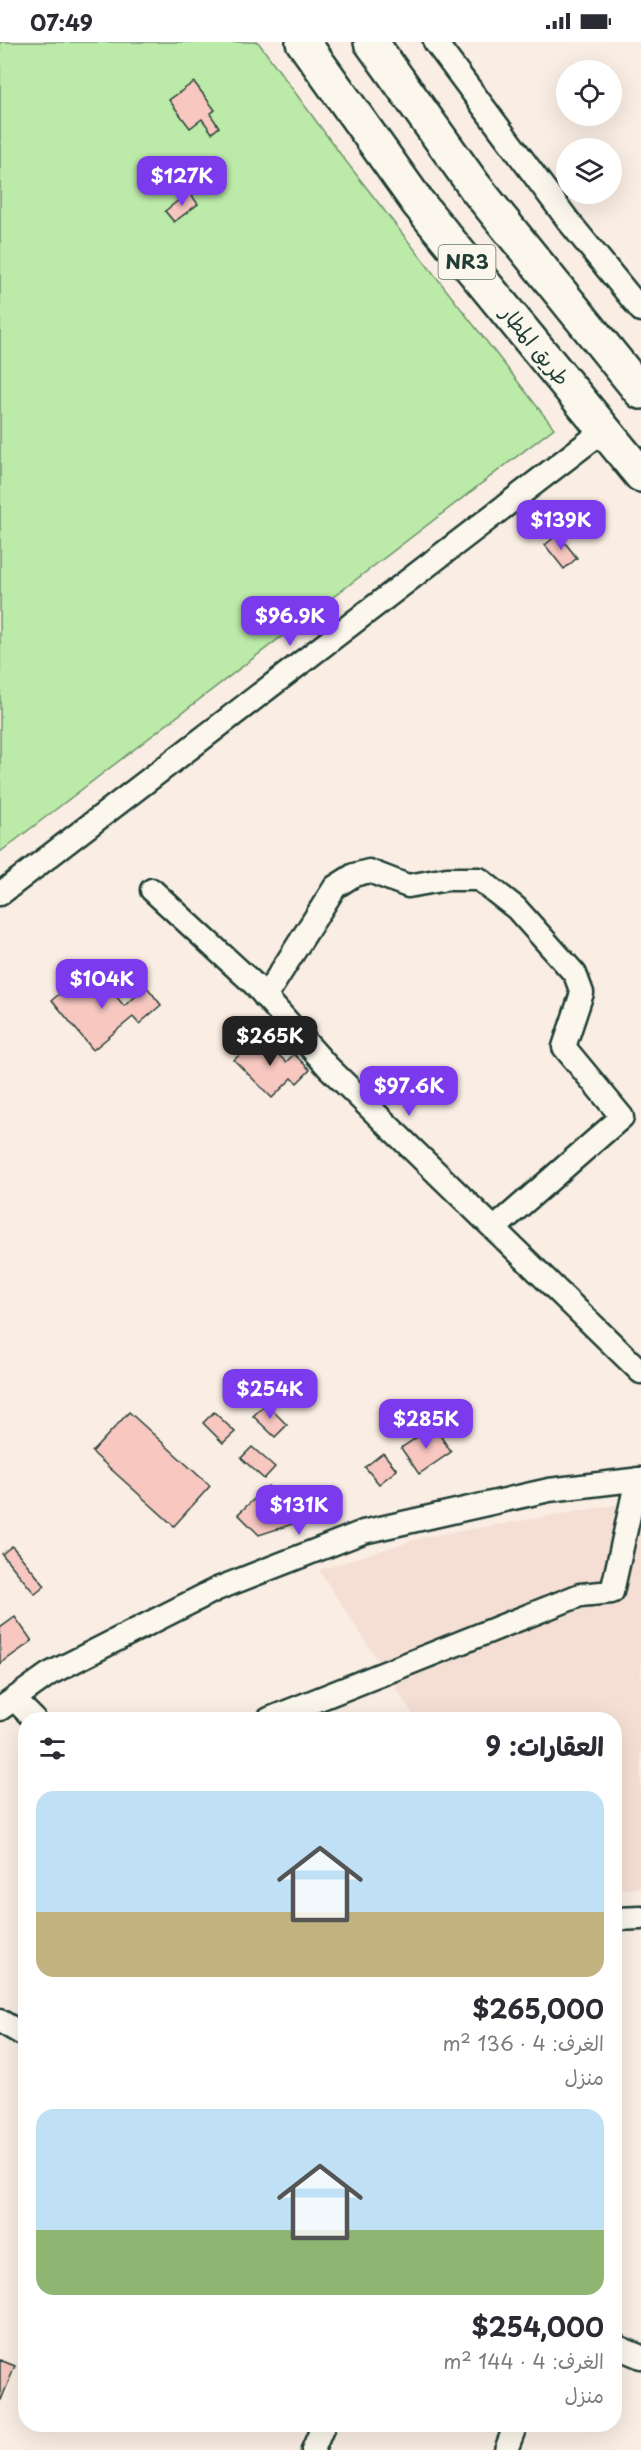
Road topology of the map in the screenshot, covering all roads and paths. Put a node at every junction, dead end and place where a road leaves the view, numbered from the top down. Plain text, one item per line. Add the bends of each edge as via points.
1 (303, 42) edge
2 (371, 42) edge
3 (435, 42) edge
4 (641, 310) edge
5 (641, 392) edge
6 (604, 430) junction
7 (641, 475) edge
8 (152, 890) dead end
9 (0, 894) edge
10 (265, 997) junction
11 (495, 1228) junction
12 (641, 1372) edge
13 (639, 1479) edge
14 (7, 1704) edge
15 (21, 1712) edge
16 (287, 1712) edge
17 (641, 1918) edge
18 (622, 1919) edge
19 (0, 2021) edge
20 (18, 2031) edge
21 (622, 2349) edge
22 (641, 2357) edge
23 (321, 2432) edge
24 (513, 2432) edge
25 (313, 2450) edge
26 (506, 2450) edge

1 - 6 highway, طريق المطار / NR3 via 418,202
2 - 5 highway, NR3 via 475,187
3 - 4 street via 570,223
6 - 7 highway, طريق المطار / NR3
6 - 9 street
8 - 10 street
10 - 11 street via 328,1067
10 - 11 street via 335,887 354,875 369,871 408,886 447,879 479,879 516,908 575,974 582,993 564,1047 622,1117
11 - 12 street
13 - 14 street via 549,1490 363,1532 218,1589 48,1674
13 - 16 street via 612,1592 580,1595
14 - 15 street
17 - 18 street
19 - 20 street
21 - 22 street
23 - 25 street
24 - 26 street

